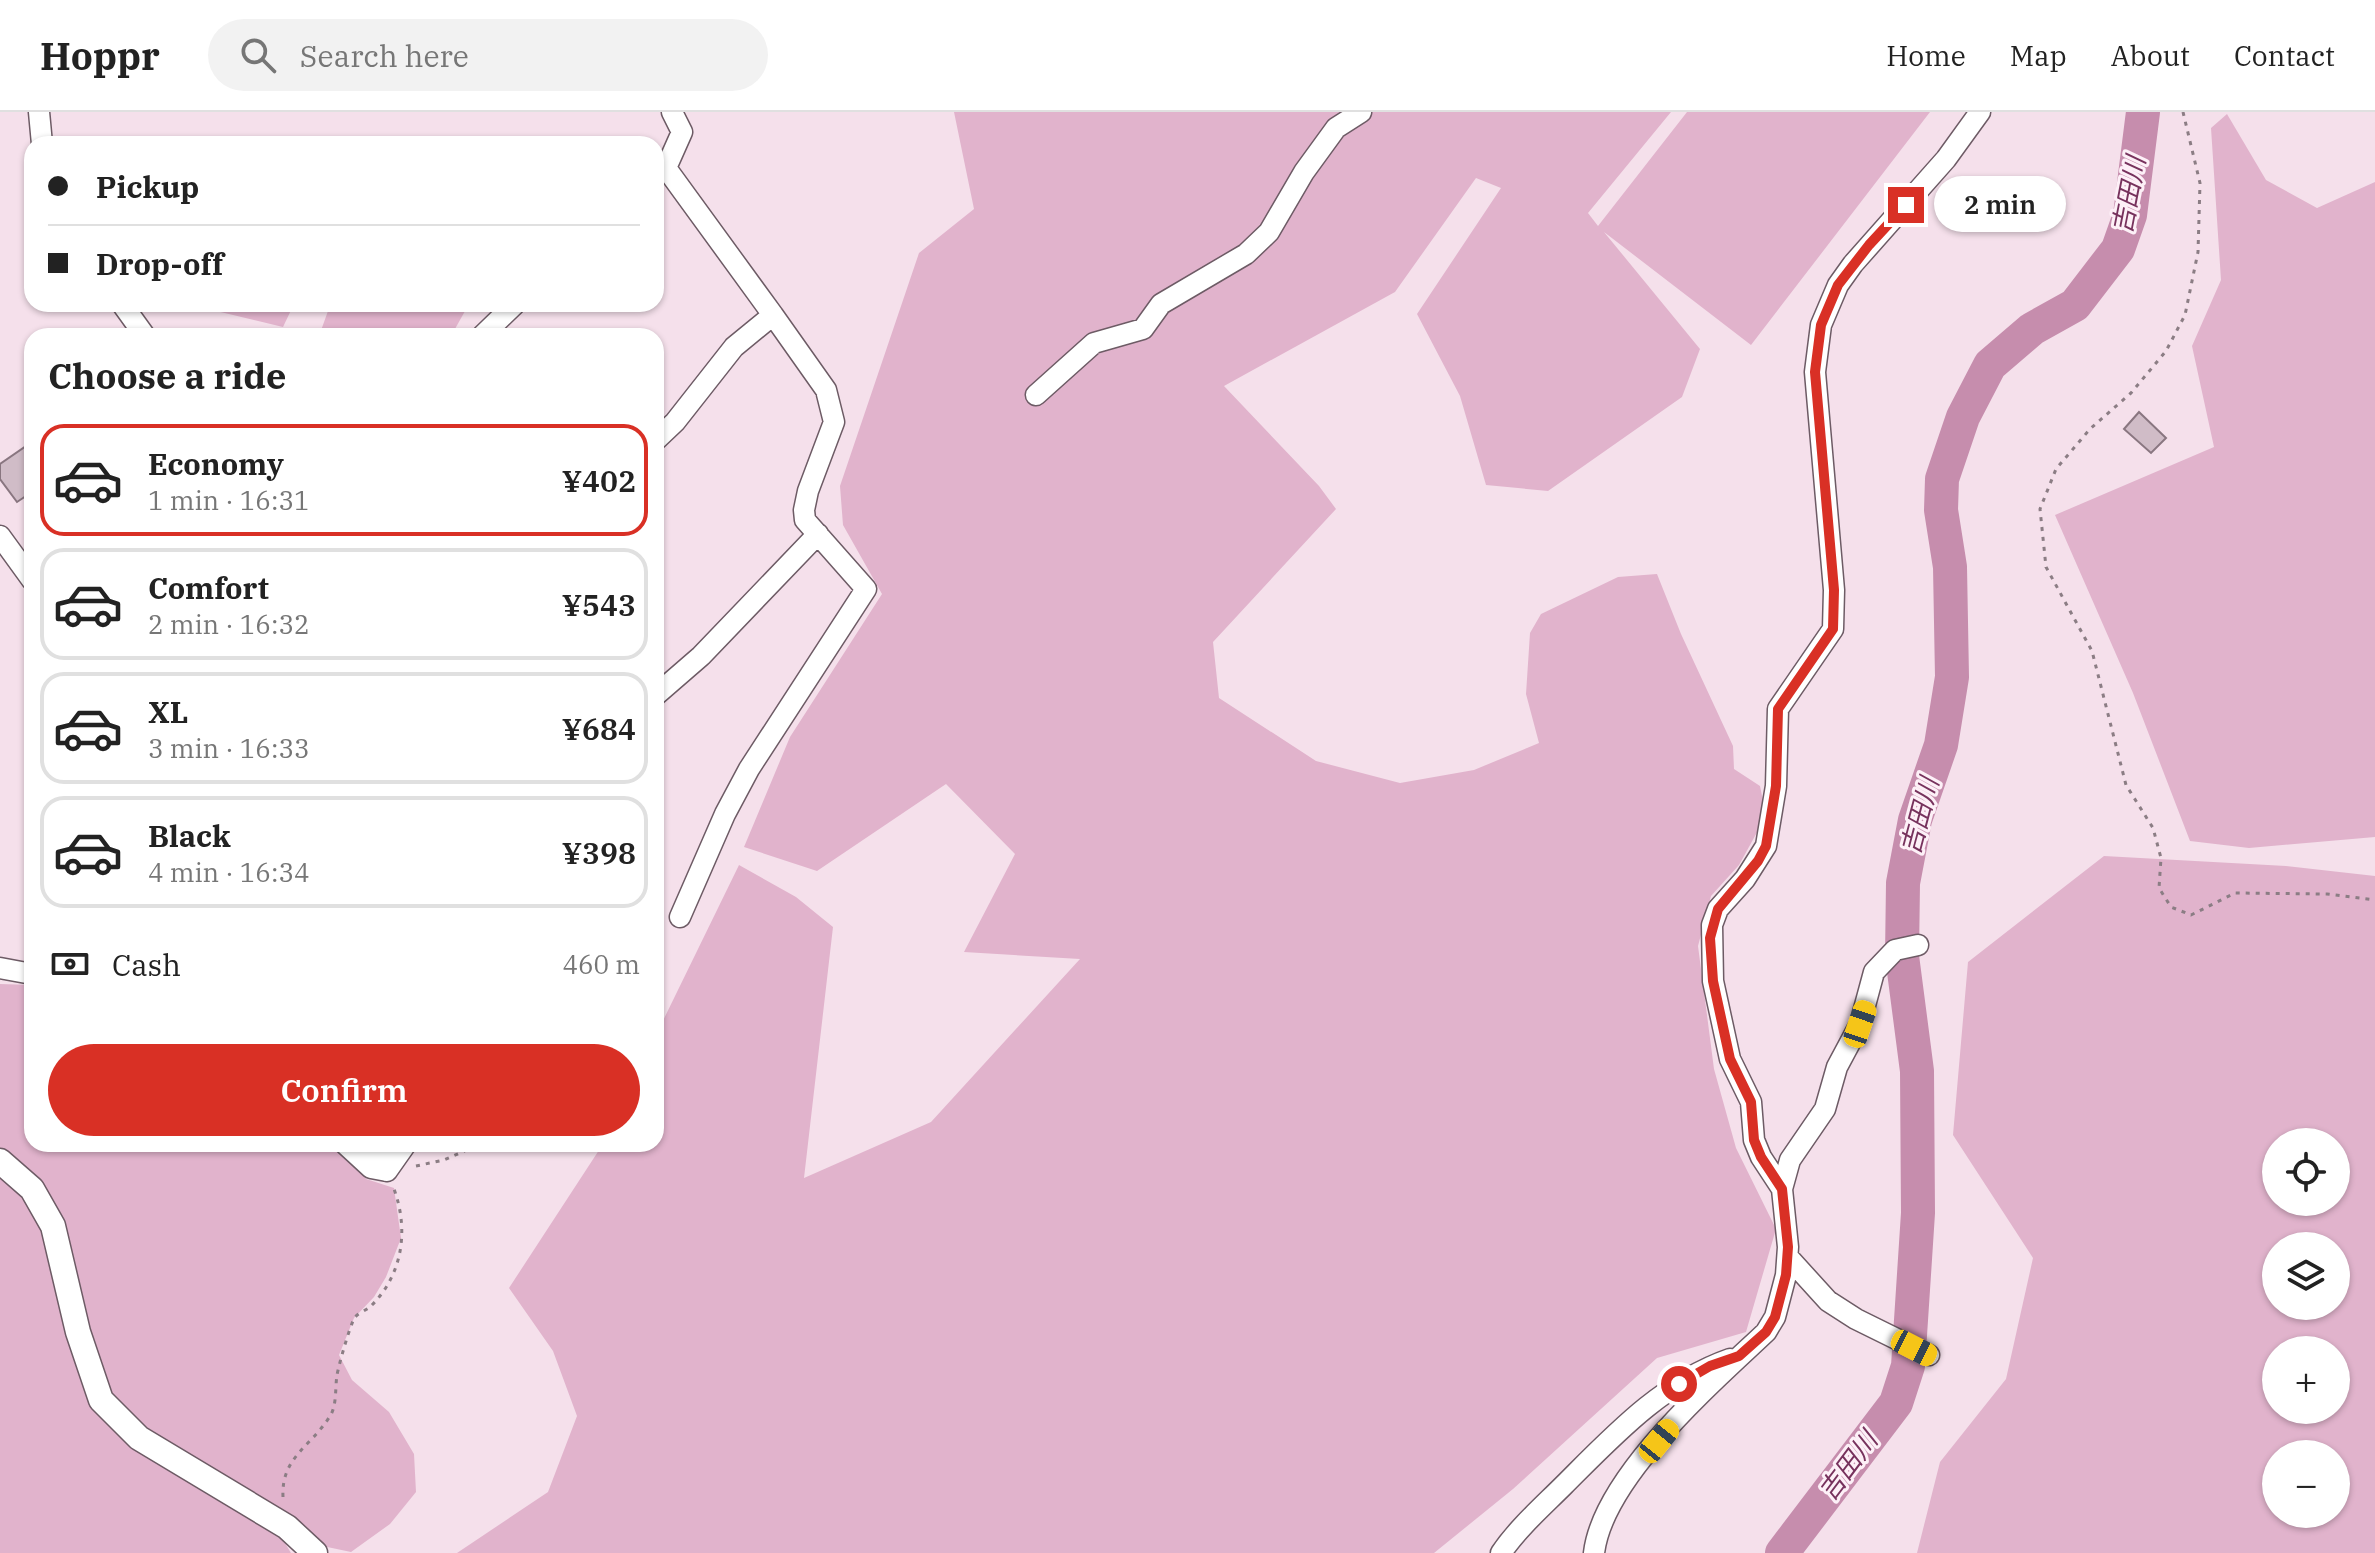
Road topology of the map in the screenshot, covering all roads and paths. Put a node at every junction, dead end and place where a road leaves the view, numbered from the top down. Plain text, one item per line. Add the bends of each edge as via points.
1 (39, 112) edge
2 (672, 112) edge
3 (1361, 112) edge
4 (1980, 112) edge
5 (2183, 112) edge
6 (41, 136) edge
7 (664, 167) edge
8 (664, 177) edge
9 (507, 312) edge
10 (773, 315) junction
11 (490, 328) edge
12 (1036, 395) dead end
13 (664, 432) edge
14 (818, 534) junction
15 (0, 536) edge
16 (24, 569) edge
17 (664, 688) edge
18 (2375, 900) edge
19 (680, 917) dead end
20 (1918, 945) dead end
21 (0, 968) edge
22 (24, 972) edge
23 (354, 1152) edge
24 (379, 1152) edge
25 (400, 1152) edge
26 (462, 1152) edge
27 (0, 1161) edge
28 (387, 1171) junction
29 (1782, 1189) junction
30 (1788, 1257) junction
31 (1929, 1355) dead end
32 (1739, 1356) junction
33 (283, 1508) dead end
34 (315, 1553) edge
35 (1501, 1553) edge
36 (1594, 1553) edge

1 - 6 street
2 - 7 street via 682,132
3 - 12 street via 1336,128 1269,232 1246,254 1161,304 1143,329 1094,343
4 - 29 street via 1838,285 1814,357 1833,629 1778,709 1776,786 1766,846 1718,909 1710,938 1713,981 1730,1059 1751,1102 1754,1140
5 - 18 path via 2200,183 2198,252 2185,315 2166,351 2131,393 2056,469 2040,509 2046,567 2092,651 2126,785 2153,828 2161,858 2159,888 2171,907 2191,915 2235,893
8 - 10 street
9 - 11 street
10 - 13 street via 734,347
10 - 14 street via 826,390 834,422 804,510 805,520
14 - 17 street
14 - 19 street via 866,589 749,769
15 - 16 street
20 - 29 street via 1895,950 1874,972 1860,1024 1837,1067 1825,1109 1790,1160
21 - 22 street
23 - 28 street via 371,1168
24 - 28 street
25 - 28 street
26 - 28 path
27 - 34 street via 32,1189 53,1226 78,1332 101,1400 139,1438 287,1527
28 - 33 path via 401,1209 403,1242 396,1271 370,1307 354,1318 337,1371 333,1413 282,1479
29 - 30 street
30 - 31 street via 1828,1301
30 - 32 street via 1775,1317
32 - 35 street via 1710,1366 1636,1412
32 - 36 street via 1681,1414 1611,1501

